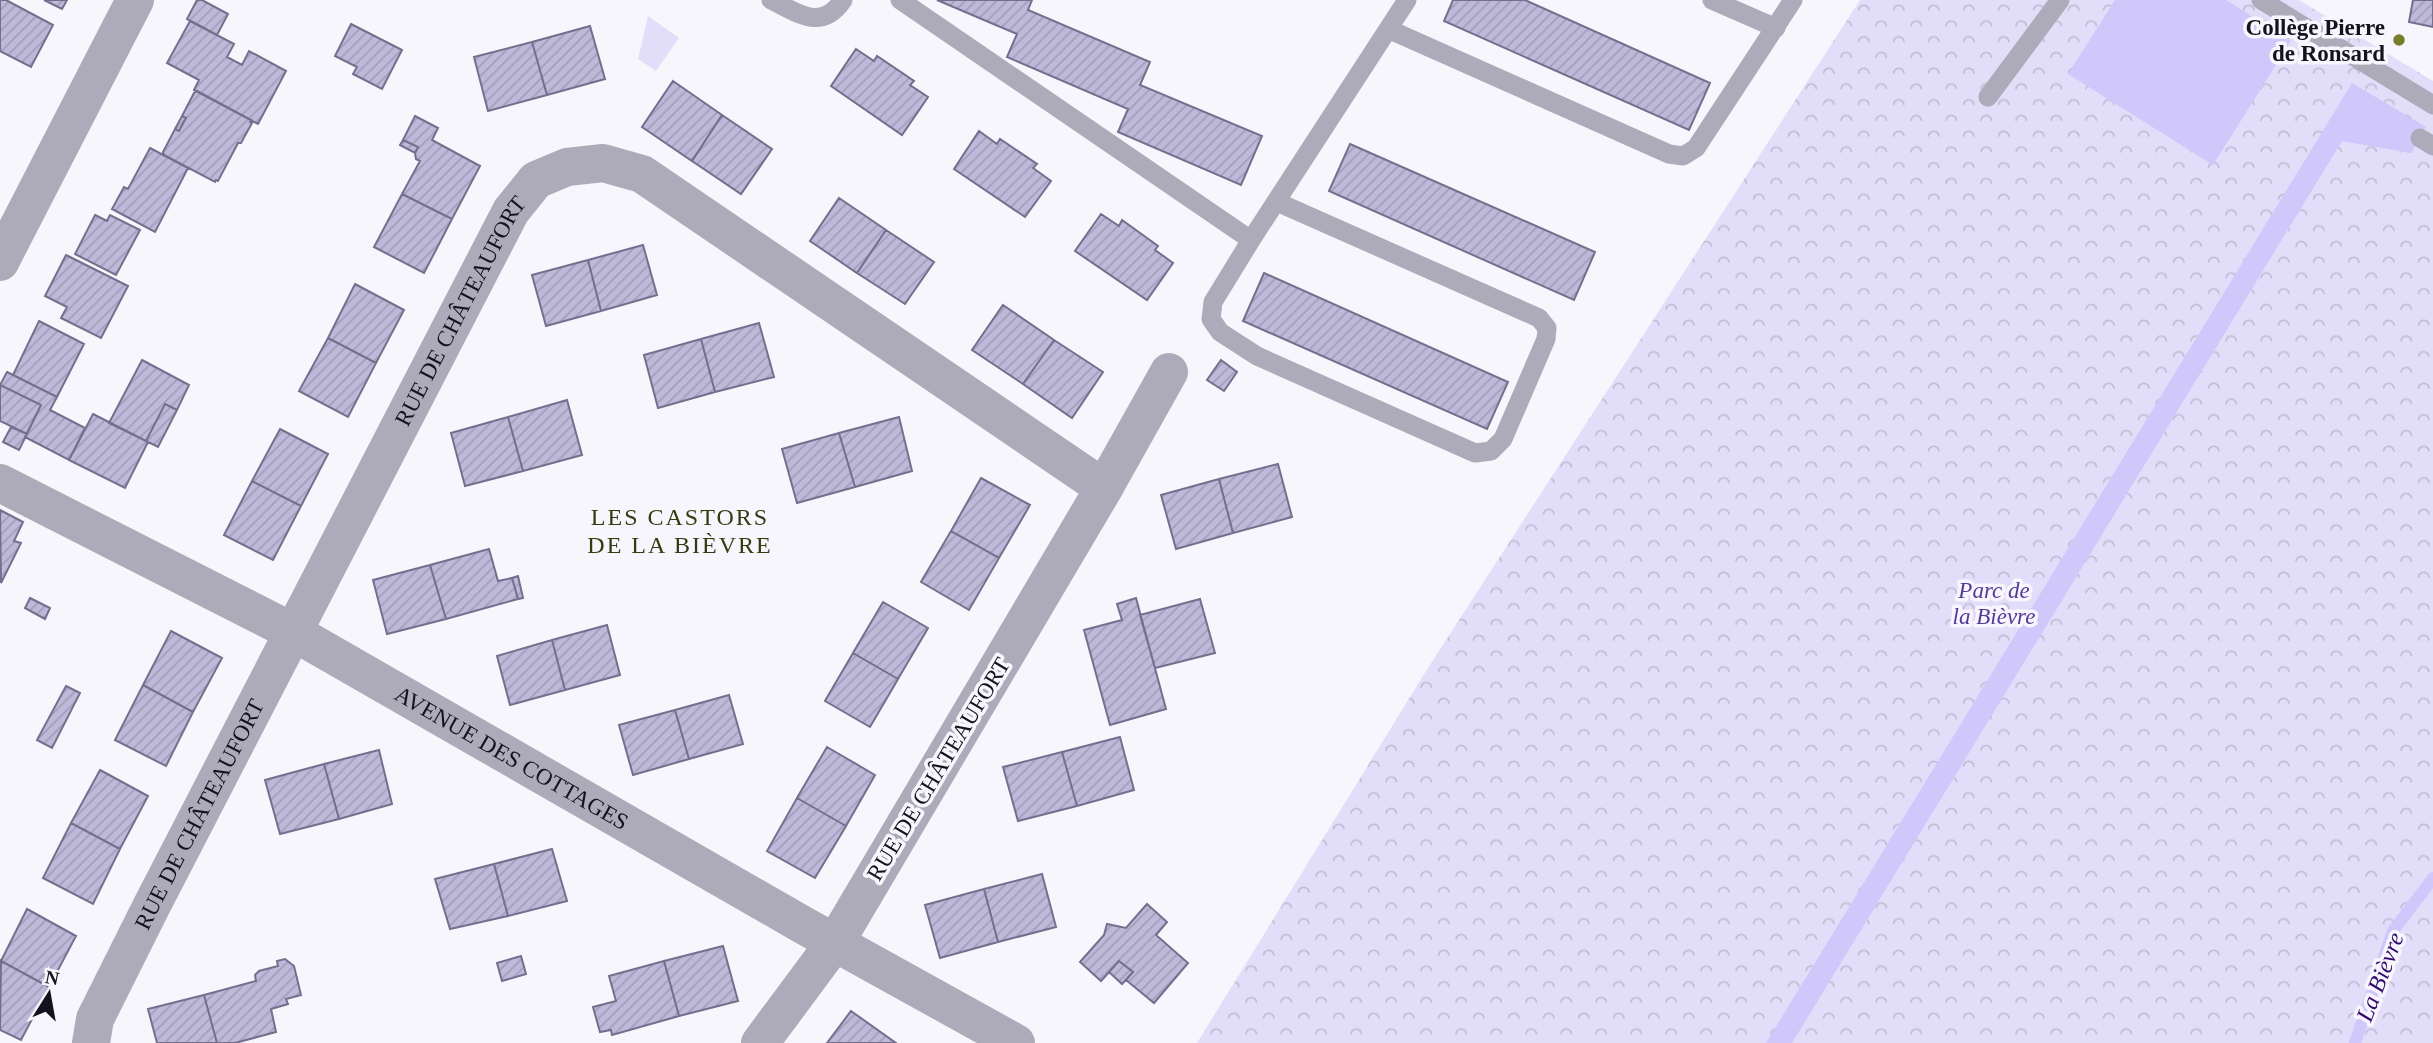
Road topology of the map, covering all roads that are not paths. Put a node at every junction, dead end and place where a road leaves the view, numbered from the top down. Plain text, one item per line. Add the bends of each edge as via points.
1 (135, 0) edge
2 (771, 0) edge
3 (842, 0) edge
4 (900, 0) edge
5 (1407, 0) edge
6 (1712, 0) edge
7 (1793, 0) edge
8 (2060, 0) edge
9 (2261, 0) edge
10 (1776, 28) junction
11 (1388, 29) junction
12 (1988, 97) dead end
13 (2433, 105) edge
14 (1277, 202) junction
15 (1251, 240) junction
16 (0, 262) edge
17 (1169, 372) dead end
18 (0, 483) edge
19 (1104, 488) junction
20 (293, 632) junction
21 (835, 943) junction
22 (91, 1043) edge
23 (760, 1043) edge
24 (1016, 1043) edge

1 - 16 street
2 - 3 lane via 819,19 834,13
4 - 15 lane
5 - 11 lane
6 - 10 lane
7 - 10 lane
8 - 12 lane
9 - 13 lane
10 - 11 lane via 1696,148 1683,156
11 - 14 lane
14 - 15 lane
14 - 15 lane via 1539,318 1547,328 1546,339 1503,439 1491,451 1475,453 1256,356 1220,332 1211,319 1213,302
17 - 19 street, RUE DE CHÂTEAUFORT
18 - 20 street, AVENUE DES COTTAGES
19 - 20 street, RUE DE CHÂTEAUFORT via 642,174 603,163 567,167 536,180 511,211
19 - 21 street, RUE DE CHÂTEAUFORT
20 - 21 street, AVENUE DES COTTAGES
20 - 22 street, RUE DE CHÂTEAUFORT via 101,1006
21 - 23 street, RUE DE CHÂTEAUFORT
21 - 24 street, AVENUE DES COTTAGES

